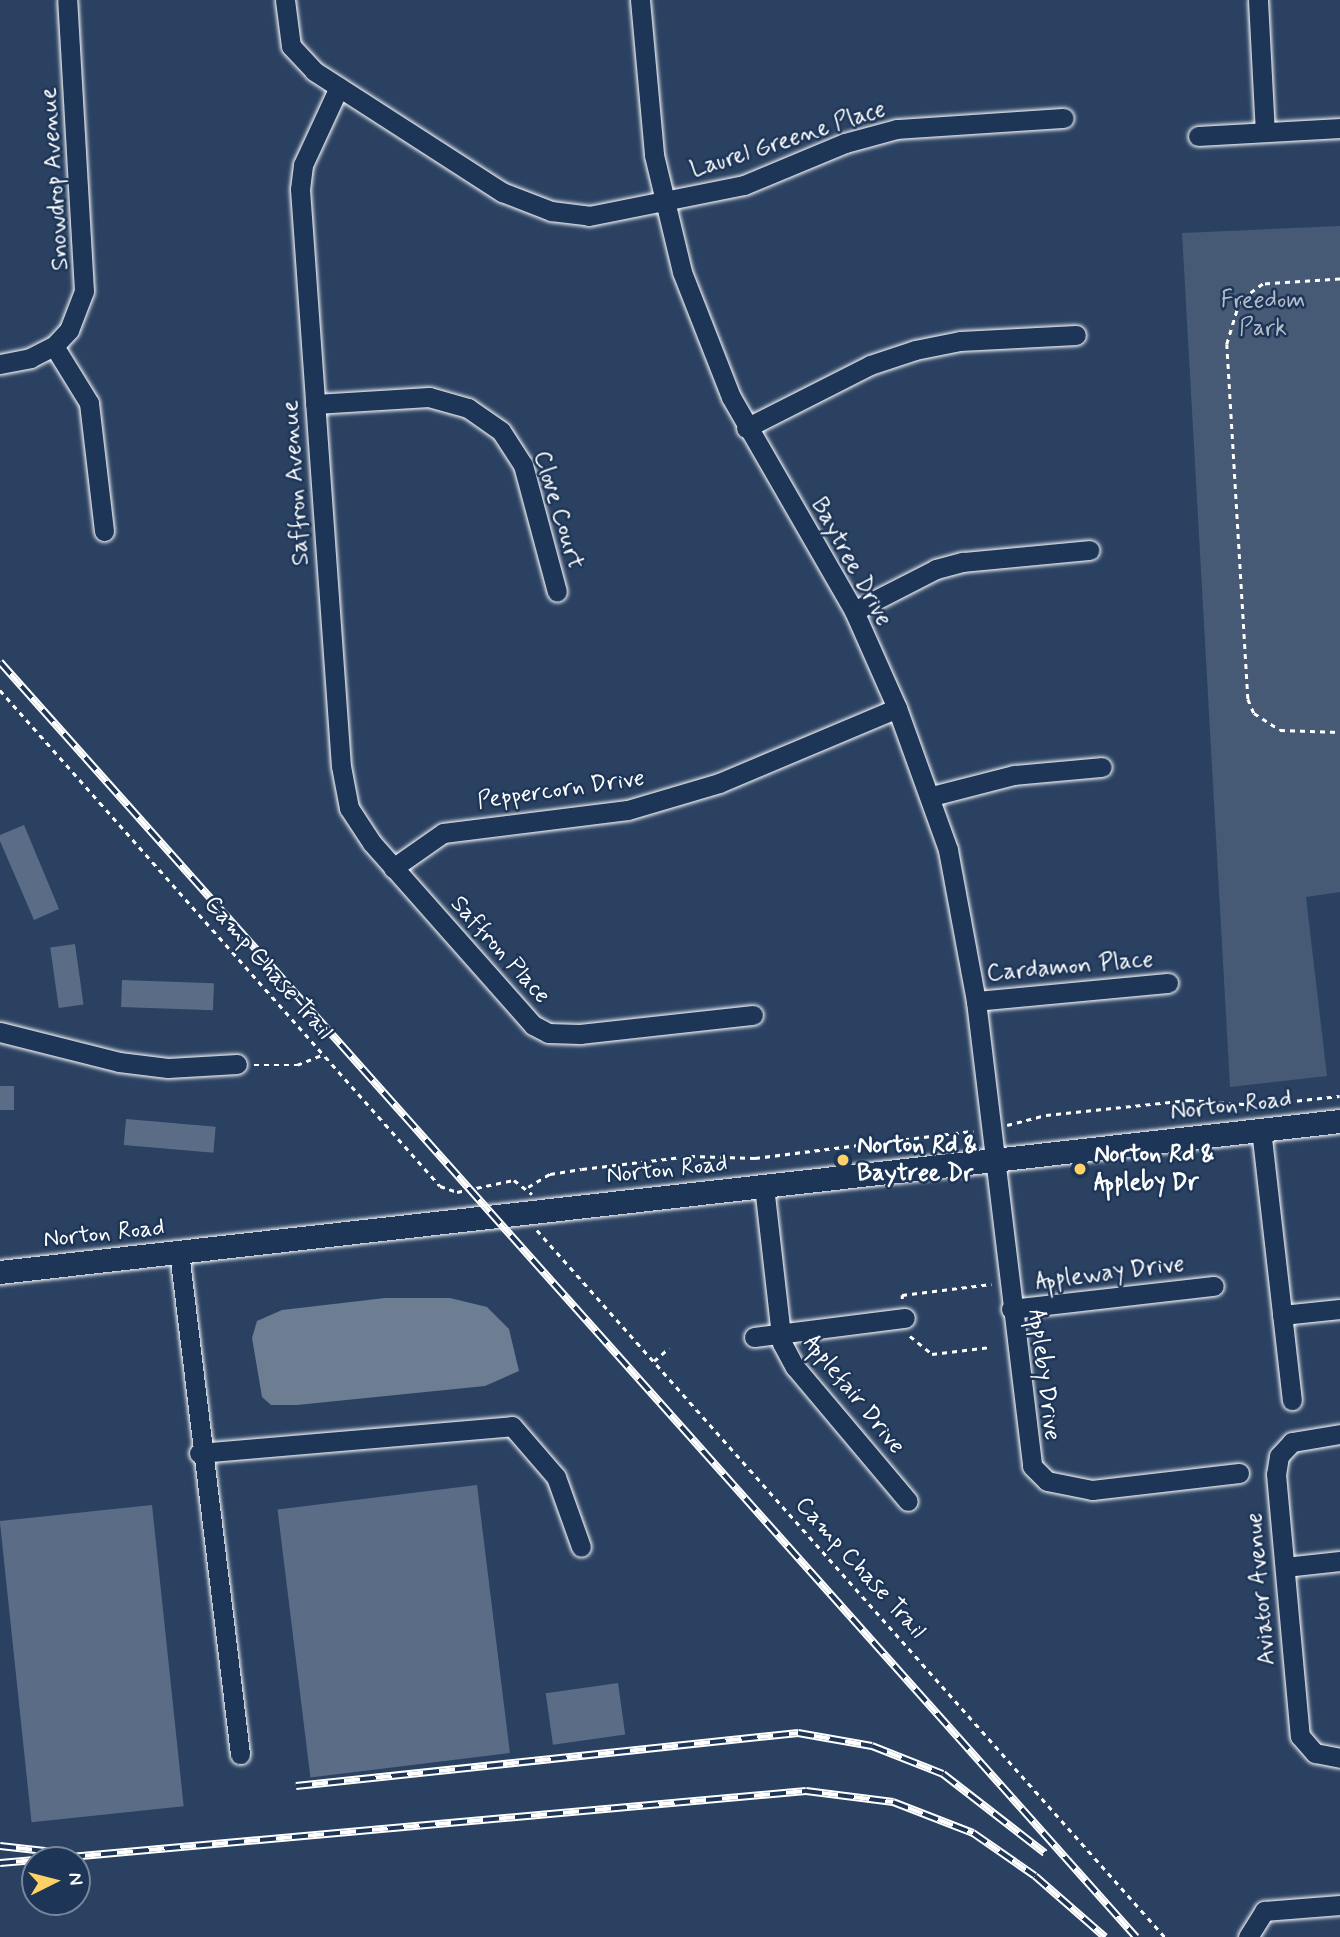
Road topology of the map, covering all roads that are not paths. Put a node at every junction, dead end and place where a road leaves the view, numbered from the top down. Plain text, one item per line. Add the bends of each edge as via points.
1 (67, 0) edge
2 (285, 0) edge
3 (640, 0) edge
4 (1258, 0) edge
5 (339, 87) junction
6 (1063, 118) dead end
7 (1340, 128) edge
8 (1265, 132) junction
9 (1198, 136) dead end
10 (665, 203) junction
11 (1076, 335) dead end
12 (54, 346) junction
13 (0, 363) edge
14 (315, 404) junction
15 (746, 428) junction
16 (104, 531) dead end
17 (1089, 550) dead end
18 (557, 593) dead end
19 (854, 611) junction
20 (897, 708) junction
21 (1102, 767) dead end
22 (932, 796) junction
23 (393, 868) junction
24 (1168, 983) dead end
25 (975, 1001) junction
26 (753, 1015) dead end
27 (0, 1032) edge
28 (237, 1064) road end
29 (1340, 1121) edge
30 (1261, 1129) junction
31 (995, 1159) junction
32 (764, 1186) junction
33 (179, 1252) junction
34 (0, 1272) edge
35 (1214, 1286) dead end
36 (1012, 1309) junction
37 (1340, 1309) edge
38 (1282, 1315) junction
39 (905, 1318) dead end
40 (780, 1334) junction
41 (754, 1337) dead end
42 (1292, 1400) dead end
43 (1340, 1434) edge
44 (200, 1453) junction
45 (1239, 1473) dead end
46 (908, 1501) dead end
47 (581, 1547) dead end
48 (1340, 1562) edge
49 (1285, 1567) junction
50 (240, 1754) dead end
51 (1340, 1758) edge
52 (1340, 1905) edge
53 (1248, 1937) edge

1 - 12 street, Snowdrop Avenue via 86,270 78,312
2 - 5 street, Laurel Greene Place via 288,35 297,56
3 - 10 street, Baytree Drive via 646,96
4 - 8 street
5 - 10 street, Laurel Greene Place via 528,204 589,216
5 - 14 street, Saffron Avenue via 303,165 300,189
6 - 10 street, Laurel Greene Place via 873,134 744,185
7 - 8 street
8 - 9 street
10 - 15 street, Baytree Drive via 691,296
11 - 15 street via 960,341 915,350 870,365
12 - 13 street via 30,358
12 - 16 street via 89,402
14 - 18 street, Clove Court via 429,397 468,408 501,430 523,465
14 - 23 street, Saffron Avenue via 344,788 359,826
15 - 19 street, Baytree Drive
17 - 19 street via 949,565
19 - 20 street, Baytree Drive
20 - 22 street, Baytree Drive
20 - 23 street, Peppercorn Drive via 719,783 628,810 443,833
21 - 22 street via 1014,775
22 - 25 street, Baytree Drive via 960,902
23 - 26 street, Saffron Place via 523,1014 548,1033 580,1034
24 - 25 street, Cardamon Place
25 - 31 street, Baytree Drive
27 - 28 street via 119,1062 168,1068
29 - 30 main road, Norton Road
30 - 31 main road, Norton Road
30 - 38 street
31 - 32 main road, Norton Road
31 - 36 street, Appleby Drive
32 - 33 main road, Norton Road
32 - 40 street, Applefair Drive
33 - 34 main road, Norton Road
33 - 44 street
35 - 36 street, Appleway Drive
36 - 45 street, Appleby Drive via 1032,1465 1047,1481 1092,1490
37 - 38 street
38 - 42 street
39 - 40 street
40 - 41 street
40 - 46 street, Applefair Drive via 795,1367
43 - 49 street, Aviator Avenue via 1292,1442 1279,1456 1276,1474
44 - 47 street via 512,1426 556,1477
44 - 50 street
48 - 49 street
49 - 51 street, Aviator Avenue via 1300,1736 1315,1753
52 - 53 street via 1264,1911

